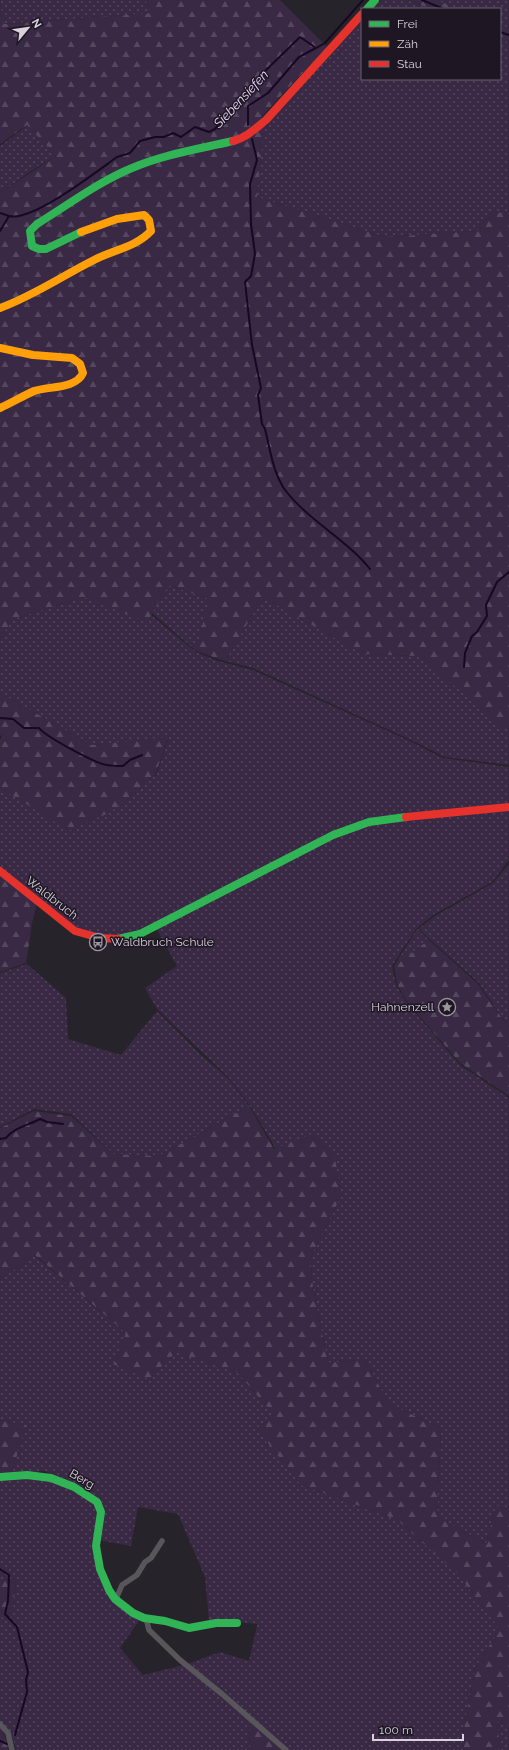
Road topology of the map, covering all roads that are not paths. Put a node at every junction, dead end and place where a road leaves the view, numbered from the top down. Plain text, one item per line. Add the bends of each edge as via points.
1 (375, 0) edge
2 (368, 8) edge
3 (361, 15) edge
4 (0, 308) edge
5 (0, 348) edge
6 (0, 408) edge
7 (509, 807) edge
8 (0, 871) edge
9 (0, 1477) edge
10 (162, 1541) dead end
11 (116, 1599) junction
12 (146, 1618) junction
13 (237, 1623) dead end
14 (0, 1724) edge
15 (12, 1750) edge
16 (286, 1750) edge

1 - 2 street
3 - 4 street via 284,100 255,129 239,140 158,159 132,168 37,224 30,231 30,239 32,246 39,249 46,249 95,225 124,216 144,215 149,220 151,231 144,240 108,253 22,301
5 - 6 street via 33,355 72,358 80,364 83,372 81,378 74,383 35,391
7 - 8 street, Waldbruch via 369,822 333,835 140,934 120,939 100,938 75,931
9 - 11 street, Berg via 51,1477 62,1480 97,1502 100,1506 96,1546 99,1564 107,1589
10 - 11 street via 137,1575 122,1585
11 - 12 street, Berg via 132,1612
12 - 13 street, Berg via 188,1628 212,1623
12 - 16 street via 149,1630 180,1660 213,1685
14 - 15 street via 8,1734

